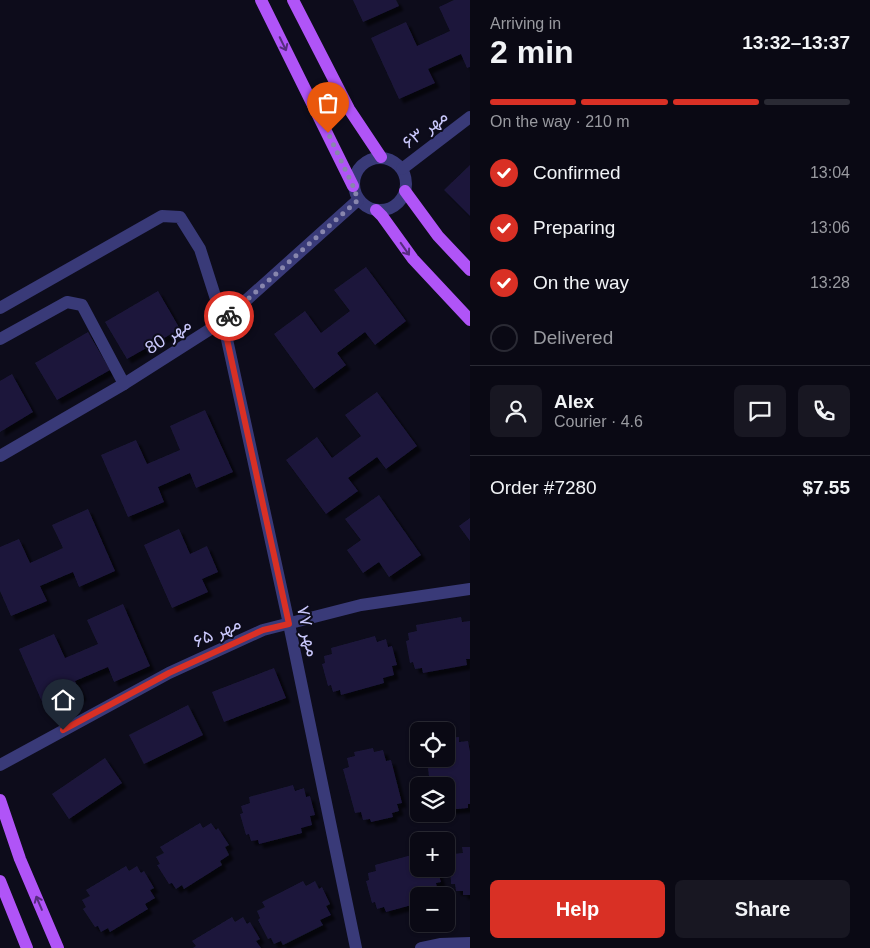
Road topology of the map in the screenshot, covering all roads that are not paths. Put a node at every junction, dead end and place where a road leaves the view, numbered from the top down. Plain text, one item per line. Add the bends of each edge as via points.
1 (261, 0) edge
2 (292, 0) edge
3 (470, 117) edge
4 (381, 157) junction
5 (402, 169) junction
6 (353, 186) junction
7 (405, 192) junction
8 (358, 200) junction
9 (376, 210) junction
10 (470, 270) edge
11 (2, 303) edge
12 (470, 320) edge
13 (223, 321) junction
14 (0, 339) edge
15 (124, 384) junction
16 (0, 456) edge
17 (470, 589) edge
18 (289, 624) junction
19 (0, 765) edge
20 (0, 800) edge
21 (0, 881) edge
22 (470, 943) edge
23 (27, 948) edge
24 (58, 948) edge
25 (356, 948) edge
26 (421, 948) edge

1 -> 6 main road
2 - 4 main road via 349,109
3 - 5 street, مهر ۶۳
4 - 5 street
4 - 6 street via 360,165 354,175
5 - 7 street via 406,180
6 - 8 street
7 - 9 street via 394,206
7 - 10 main road via 438,236
8 - 9 street
8 - 13 street, مهر 80
9 -> 12 main road via 412,260
11 - 13 street, مهر ۷۷ via 162,216 180,217 200,249
13 - 15 street, مهر 80
13 - 18 street, مهر ۷۷
14 - 15 street via 67,302 82,306
15 - 16 street, مهر 80
17 - 18 street, مهر ۶۵ via 361,605
18 - 19 street, مهر ۶۵ via 263,630 169,673
18 - 25 street, مهر ۷۷
24 -> 20 main road via 20,858
21 - 23 main road
22 - 26 street

